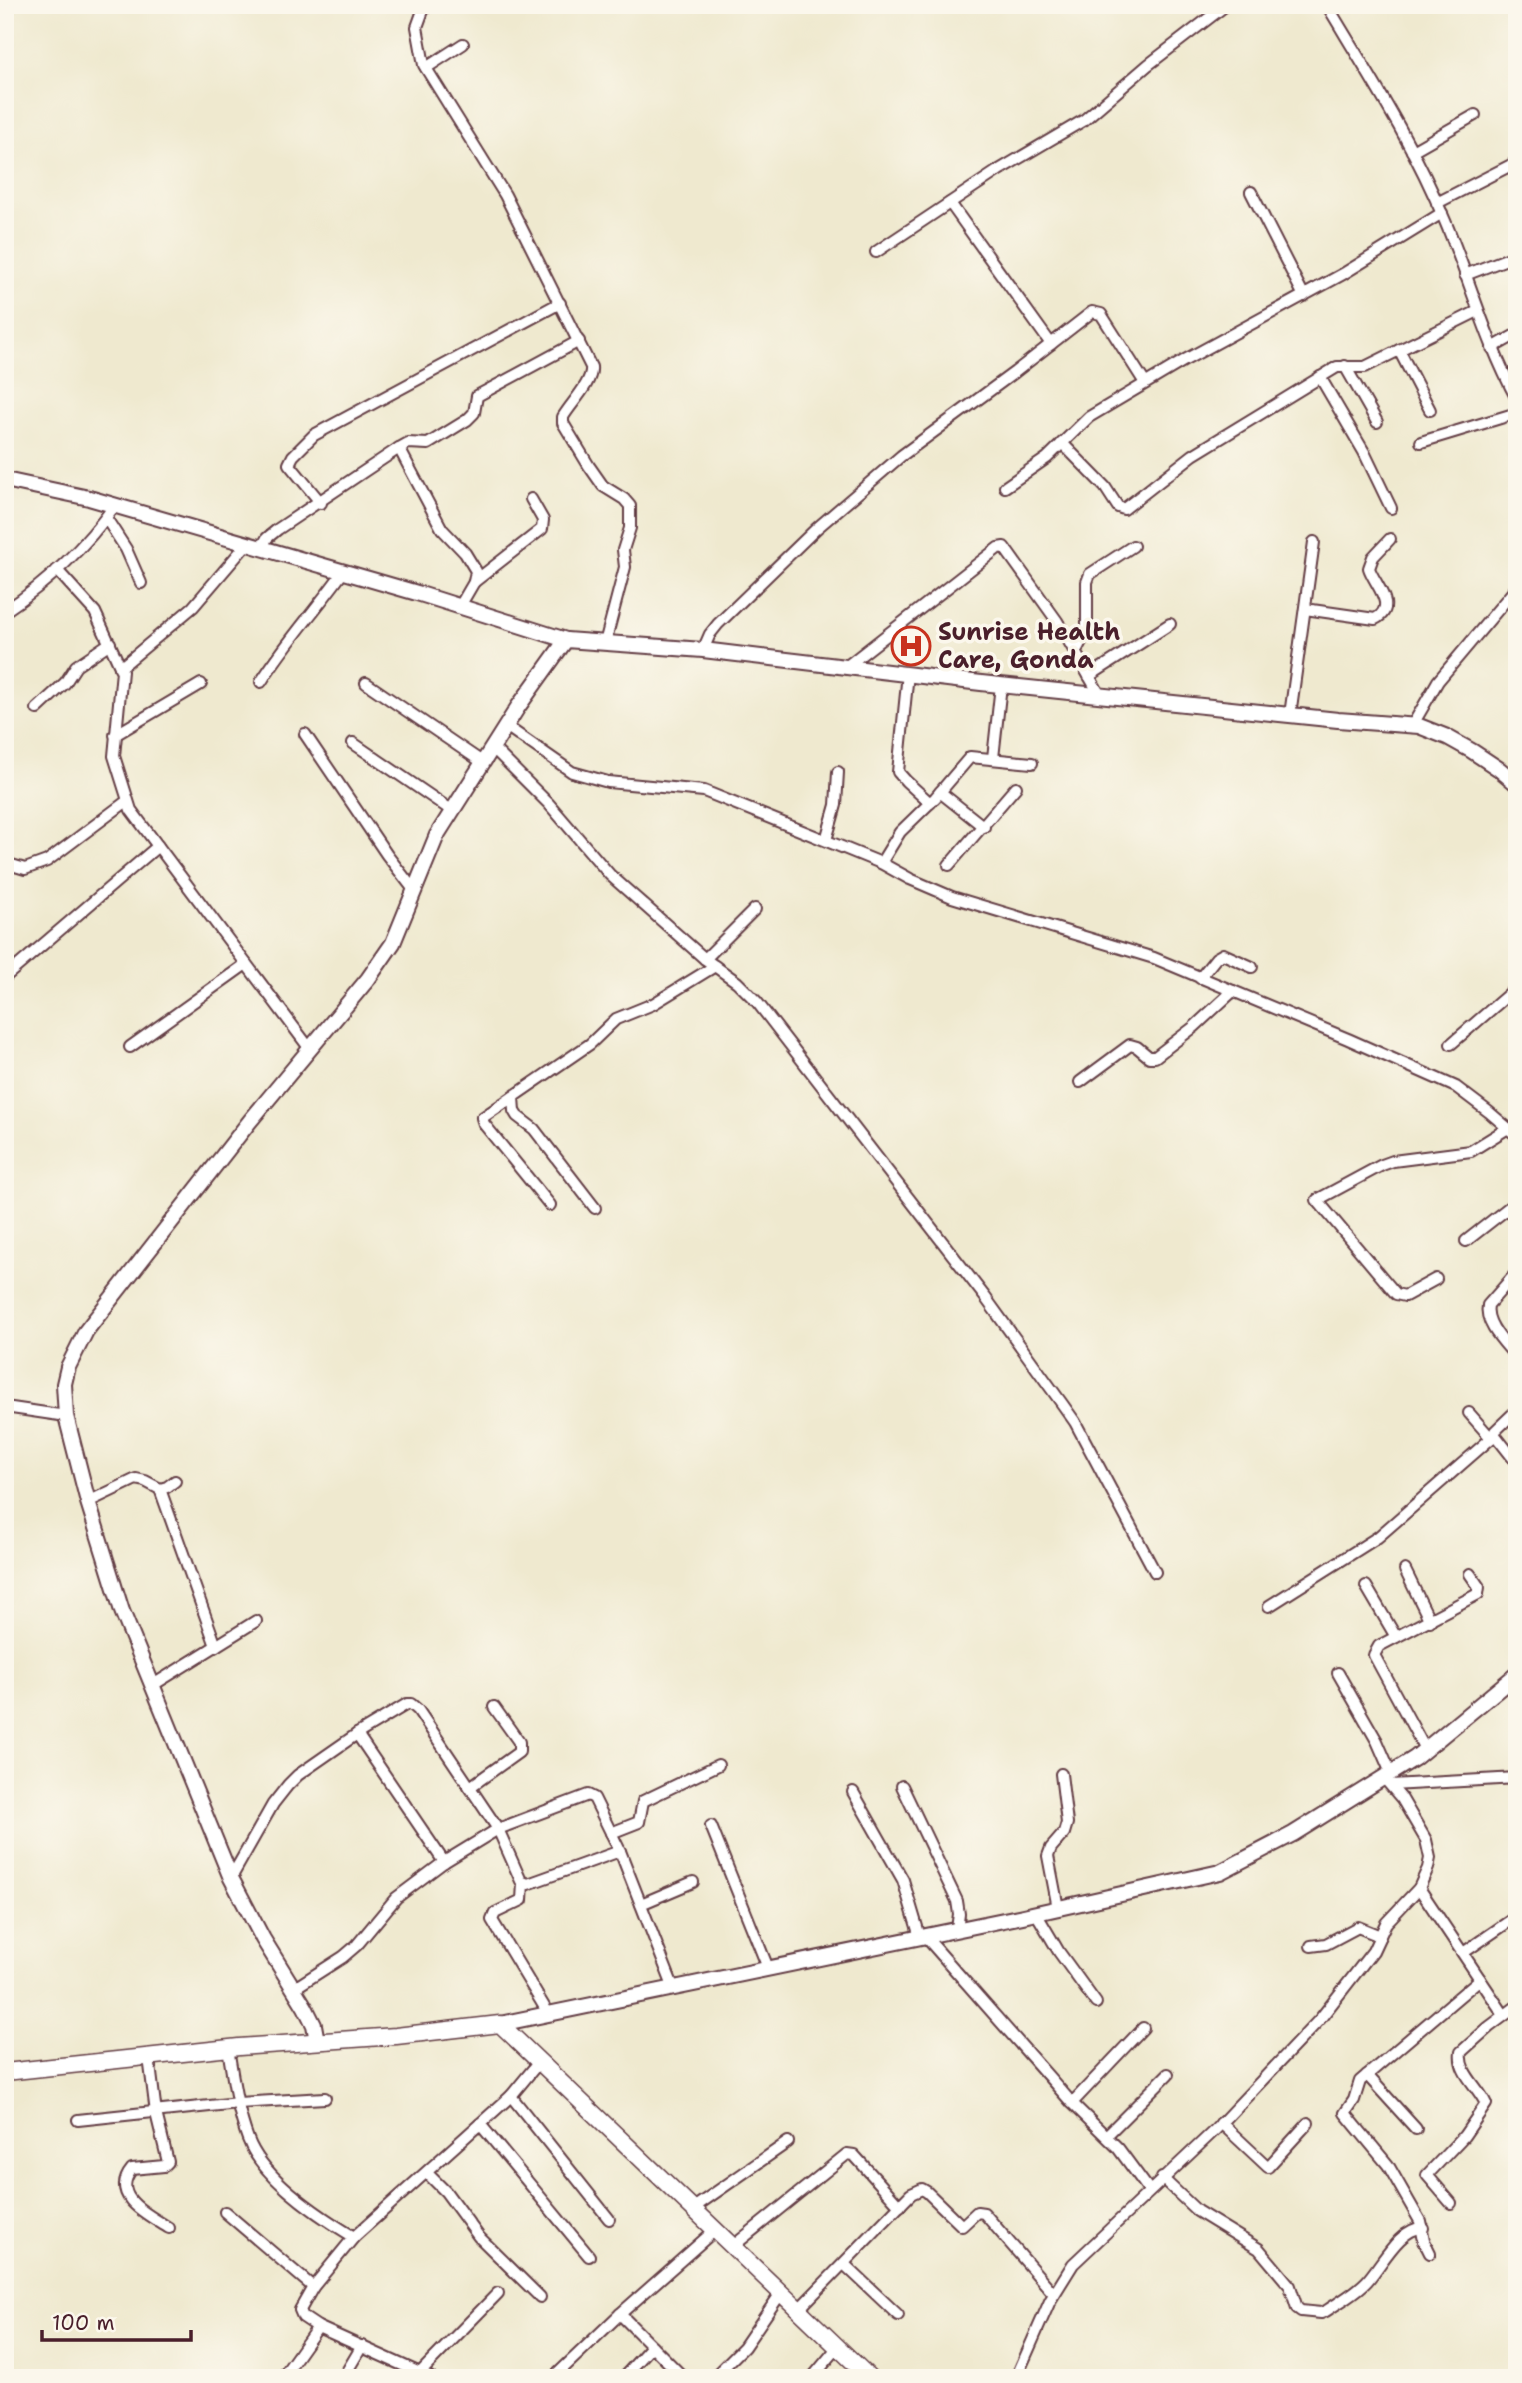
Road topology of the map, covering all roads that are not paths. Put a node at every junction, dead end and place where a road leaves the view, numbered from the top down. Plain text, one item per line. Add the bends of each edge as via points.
1 (425, 5) edge
2 (1226, 5) edge
3 (1327, 5) edge
4 (463, 44) dead end
5 (426, 68) junction
6 (1475, 115) dead end
7 (1412, 151) junction
8 (1517, 162) edge
9 (1251, 192) dead end
10 (950, 203) junction
11 (1440, 208) junction
12 (876, 252) dead end
13 (1517, 255) edge
14 (1465, 275) junction
15 (1304, 296) junction
16 (559, 303) junction
17 (1478, 311) junction
18 (1517, 334) edge
19 (579, 341) junction
20 (1051, 344) junction
21 (1492, 348) junction
22 (1399, 350) junction
23 (1346, 366) junction
24 (1320, 377) junction
25 (1145, 383) junction
26 (1517, 399) edge
27 (1430, 410) dead end
28 (1517, 413) edge
29 (1377, 422) dead end
30 (1421, 442) dead end
31 (1062, 443) junction
32 (399, 449) junction
33 (5, 480) edge
34 (1004, 487) dead end
35 (531, 499) dead end
36 (321, 503) junction
37 (115, 505) junction
38 (1391, 508) dead end
39 (106, 518) junction
40 (1390, 538) dead end
41 (1314, 542) dead end
42 (246, 545) junction
43 (1133, 546) dead end
44 (261, 549) junction
45 (57, 570) junction
46 (343, 572) junction
47 (474, 582) junction
48 (141, 583) dead end
49 (1517, 587) edge
50 (460, 606) junction
51 (1305, 609) junction
52 (5, 611) edge
53 (1170, 624) dead end
54 (566, 640) junction
55 (110, 643) junction
56 (606, 643) junction
57 (703, 650) junction
58 (1075, 653) junction
59 (847, 666) junction
60 (120, 668) junction
61 (908, 673) junction
62 (1089, 676) junction
63 (261, 682) dead end
64 (366, 683) dead end
65 (201, 684) dead end
66 (1001, 685) junction
67 (1100, 695) junction
68 (37, 709) dead end
69 (1290, 715) junction
70 (506, 726) junction
71 (1412, 726) junction
72 (305, 734) dead end
73 (115, 735) junction
74 (354, 743) dead end
75 (492, 747) junction
76 (993, 758) junction
77 (482, 762) junction
78 (1032, 763) dead end
79 (838, 772) dead end
80 (1517, 784) edge
81 (1016, 787) dead end
82 (940, 792) junction
83 (127, 801) junction
84 (930, 803) junction
85 (451, 810) junction
86 (984, 827) junction
87 (826, 840) junction
88 (158, 846) junction
89 (5, 863) edge
90 (881, 863) junction
91 (949, 865) dead end
92 (414, 890) junction
93 (755, 909) dead end
94 (705, 959) junction
95 (246, 964) junction
96 (715, 966) junction
97 (1252, 967) dead end
98 (5, 977) edge
99 (1200, 978) junction
100 (1517, 986) edge
101 (1233, 991) junction
102 (1451, 1044) dead end
103 (130, 1047) dead end
104 (310, 1049) junction
105 (1080, 1082) dead end
106 (513, 1097) junction
107 (1508, 1128) junction
108 (1517, 1136) edge
109 (1517, 1204) edge
110 (550, 1205) dead end
111 (595, 1208) dead end
112 (1466, 1241) dead end
113 (1517, 1272) edge
114 (1436, 1279) dead end
115 (1517, 1358) edge
116 (5, 1407) edge
117 (1517, 1410) edge
118 (1469, 1413) dead end
119 (66, 1416) junction
120 (1493, 1436) junction
121 (1517, 1463) edge
122 (175, 1480) dead end
123 (160, 1489) junction
124 (88, 1502) junction
125 (1405, 1570) dead end
126 (1155, 1572) dead end
127 (1470, 1574) dead end
128 (1366, 1586) dead end
129 (1269, 1606) dead end
130 (256, 1621) dead end
131 (1430, 1621) junction
132 (1396, 1637) junction
133 (216, 1646) junction
134 (1338, 1674) dead end
135 (1517, 1674) edge
136 (153, 1685) junction
137 (494, 1707) dead end
138 (357, 1734) junction
139 (1425, 1749) junction
140 (718, 1765) dead end
141 (1061, 1774) dead end
142 (1517, 1778) edge
143 (1389, 1779) junction
144 (901, 1786) dead end
145 (470, 1787) junction
146 (852, 1792) dead end
147 (711, 1826) dead end
148 (498, 1829) junction
149 (611, 1833) junction
150 (620, 1851) junction
151 (444, 1862) junction
152 (231, 1878) junction
153 (693, 1882) dead end
154 (523, 1883) junction
155 (1419, 1888) junction
156 (641, 1904) junction
157 (1058, 1908) junction
158 (1036, 1913) junction
159 (1517, 1916) edge
160 (957, 1929) junction
161 (923, 1936) junction
162 (1380, 1936) junction
163 (1311, 1946) dead end
164 (1463, 1953) junction
165 (768, 1968) junction
166 (1480, 1979) junction
167 (293, 1989) junction
168 (674, 1989) junction
169 (1096, 2003) dead end
170 (1517, 2006) edge
171 (548, 2013) junction
172 (1504, 2015) junction
173 (500, 2024) junction
174 (1143, 2028) dead end
175 (317, 2041) junction
176 (228, 2048) junction
177 (149, 2057) junction
178 (539, 2062) junction
179 (5, 2072) edge
180 (1168, 2074) dead end
181 (1367, 2075) junction
182 (511, 2096) junction
183 (325, 2098) dead end
184 (238, 2103) junction
185 (1072, 2103) junction
186 (156, 2113) junction
187 (78, 2120) dead end
188 (1221, 2123) junction
189 (1308, 2123) dead end
190 (480, 2124) junction
191 (1416, 2129) dead end
192 (1107, 2135) junction
193 (788, 2142) dead end
194 (427, 2173) junction
195 (1162, 2178) junction
196 (1149, 2190) junction
197 (1451, 2203) dead end
198 (900, 2206) junction
199 (692, 2209) junction
200 (225, 2212) dead end
201 (609, 2219) dead end
202 (169, 2228) dead end
203 (1423, 2228) junction
204 (715, 2231) junction
205 (354, 2237) junction
206 (732, 2247) junction
207 (1430, 2253) dead end
208 (589, 2256) dead end
209 (844, 2264) junction
210 (313, 2287) junction
211 (498, 2293) dead end
212 (781, 2293) junction
213 (1054, 2294) junction
214 (540, 2297) dead end
215 (799, 2310) junction
216 (620, 2314) junction
217 (898, 2315) dead end
218 (318, 2327) junction
219 (362, 2346) junction
220 (652, 2346) junction
221 (838, 2347) junction
222 (420, 2373) junction
223 (282, 2378) edge
224 (343, 2378) edge
225 (431, 2378) edge
226 (553, 2378) edge
227 (623, 2378) edge
228 (684, 2378) edge
229 (713, 2378) edge
230 (812, 2378) edge
231 (870, 2378) edge
232 (1016, 2378) edge

1 - 5 street via 417,27
2 - 10 street via 1084,120
3 - 7 street
4 - 5 street
5 - 16 street via 505,195
6 - 7 street
7 - 11 street
8 - 11 street
9 - 15 street
10 - 12 street
10 - 20 street
11 - 14 street
11 - 15 street
13 - 14 street
14 - 17 street
15 - 25 street
16 - 19 street
16 - 36 street via 314,435 289,464
17 - 21 street
17 - 22 street
18 - 21 street
19 - 32 street via 477,396 474,413 467,420 428,444 408,443
19 - 56 street via 592,372 563,423 603,486 630,506 625,567
20 - 25 street via 1097,312
20 - 57 street via 901,456 817,528 719,624
21 - 26 street
22 - 23 street via 1365,367
22 - 27 street
23 - 24 street
23 - 29 street
24 - 31 street via 1193,455 1124,509
24 - 38 street
25 - 31 street via 1089,416
28 - 30 street
31 - 34 street
32 - 36 street
32 - 47 street via 442,529 473,564
33 - 37 main road
35 - 47 street via 543,520 542,529
36 - 44 street via 270,535
37 - 39 street
37 - 42 main road
39 - 45 street
39 - 48 street
40 - 51 street via 1369,568 1386,600 1380,617
41 - 51 street
42 - 44 main road
42 - 60 street via 192,607
43 - 58 street via 1090,575 1087,630
44 - 46 main road
45 - 52 street
45 - 55 street via 95,612
46 - 50 main road
46 - 63 street via 283,646
47 - 50 street
49 - 71 street via 1438,681
50 - 54 main road
51 - 69 street
53 - 62 street
54 - 56 main road
54 - 70 main road
55 - 60 street
55 - 68 street via 76,666
56 - 57 main road
57 - 59 main road
58 - 59 street via 1007,548 1001,547
58 - 62 street
59 - 61 main road
60 - 73 street
61 - 66 main road
61 - 84 street via 898,772
62 - 67 street
64 - 77 street
65 - 73 street
66 - 67 main road
66 - 76 street
67 - 69 main road
69 - 71 main road
70 - 75 main road
70 - 87 street via 582,777 704,791
71 - 80 main road via 1464,747
72 - 92 street
73 - 83 street via 114,757
74 - 85 street
75 - 77 main road
75 - 94 street via 610,875
76 - 78 street
76 - 82 street via 970,757
77 - 85 main road
79 - 87 street via 836,805
81 - 86 street
82 - 84 street
82 - 86 street
83 - 88 street
83 - 89 street via 47,861 25,869
84 - 90 street via 900,832
85 - 92 main road
86 - 91 street
87 - 90 street
88 - 95 street
88 - 98 street
90 - 99 street via 952,897 1154,958
92 - 104 main road via 393,943
93 - 94 street
94 - 96 street
95 - 103 street
95 - 104 street
96 - 106 street via 653,1004 616,1018 590,1044
96 - 126 street via 757,1002 992,1307 1074,1422
97 - 99 street via 1223,954
99 - 101 street
100 - 102 street
101 - 105 street via 1155,1057 1130,1045
101 - 107 street via 1456,1087
104 - 119 main road via 86,1331 68,1367
106 - 110 street via 482,1121
106 - 111 street via 517,1116 534,1129
107 - 108 street
107 - 114 street via 1471,1151 1382,1165 1317,1200 1399,1296
109 - 112 street
113 - 115 street via 1486,1312
116 - 119 street
117 - 120 street
118 - 120 street
119 - 124 main road
120 - 121 street
120 - 129 street via 1378,1537
122 - 123 street
123 - 124 street via 136,1479
123 - 133 street
124 - 136 main road via 122,1611
125 - 131 street
127 - 131 street via 1480,1593
128 - 132 street
130 - 133 street
131 - 132 street
132 - 139 street via 1379,1646 1374,1655
133 - 136 street
134 - 143 street via 1377,1741
135 - 139 main road
136 - 152 main road
137 - 145 street via 521,1748
138 - 145 street via 411,1704
138 - 151 street
138 - 152 street via 288,1785
139 - 143 main road
140 - 149 street via 643,1801 639,1822
141 - 157 street via 1067,1823 1048,1856
142 - 143 street
143 - 155 street via 1426,1840 1430,1858
143 - 157 main road via 1220,1872
144 - 160 street via 957,1901
145 - 148 street
146 - 161 street via 903,1881
147 - 165 street
148 - 149 street via 588,1795 597,1802
148 - 151 street
148 - 154 street
149 - 150 street
150 - 154 street
150 - 156 street
151 - 167 street via 396,1898 343,1957
152 - 167 main road
153 - 156 street
154 - 171 street via 522,1900 495,1913 492,1920
155 - 162 street via 1386,1923
155 - 164 street
156 - 168 street
157 - 158 main road
158 - 160 main road
158 - 169 street
159 - 164 street
160 - 161 main road
161 - 165 main road
161 - 185 street
162 - 163 street via 1357,1927 1326,1944
162 - 188 street via 1320,2019
164 - 166 street
165 - 168 main road
166 - 172 street
166 - 181 street
167 - 175 main road via 314,2025
168 - 171 main road
170 - 172 street
171 - 173 main road
172 - 197 street via 1459,2056 1486,2104 1464,2136 1427,2175
173 - 175 highway
173 - 178 highway
174 - 185 street
175 - 176 highway
176 - 177 highway
176 - 184 street
177 - 179 highway
177 - 186 street
178 - 182 street
178 - 199 highway
180 - 192 street
181 - 191 street
181 - 203 street via 1345,2113 1388,2165
182 - 190 street
182 - 201 street
183 - 184 street
184 - 186 street
184 - 205 street via 248,2140 261,2162 308,2209
185 - 192 street
186 - 187 street
186 - 202 street via 168,2162 132,2169 126,2193 129,2200
188 - 189 street via 1268,2167
188 - 195 street
190 - 194 street
190 - 208 street
192 - 196 street
193 - 199 street
194 - 205 street
194 - 214 street via 479,2237
195 - 196 street
195 - 203 street via 1197,2211 1259,2249 1290,2286 1294,2304 1301,2311 1326,2311 1367,2281 1411,2230
196 - 213 street via 1073,2264
198 - 206 street via 854,2155 847,2154
198 - 209 street
198 - 213 street via 922,2189 962,2226 981,2211
199 - 204 highway
200 - 210 street
203 - 207 street
204 - 206 highway
204 - 216 street
205 - 210 street
206 - 212 highway
209 - 215 street
209 - 217 street
210 - 218 street via 301,2314
211 - 222 street
212 - 215 highway
212 - 229 street via 744,2347
213 - 232 street
215 - 221 highway
216 - 220 street
216 - 226 street
218 - 219 street
218 - 223 street
219 - 222 street
219 - 224 street
220 - 227 street
220 - 228 street
221 - 230 street
221 - 231 highway
222 - 225 street

